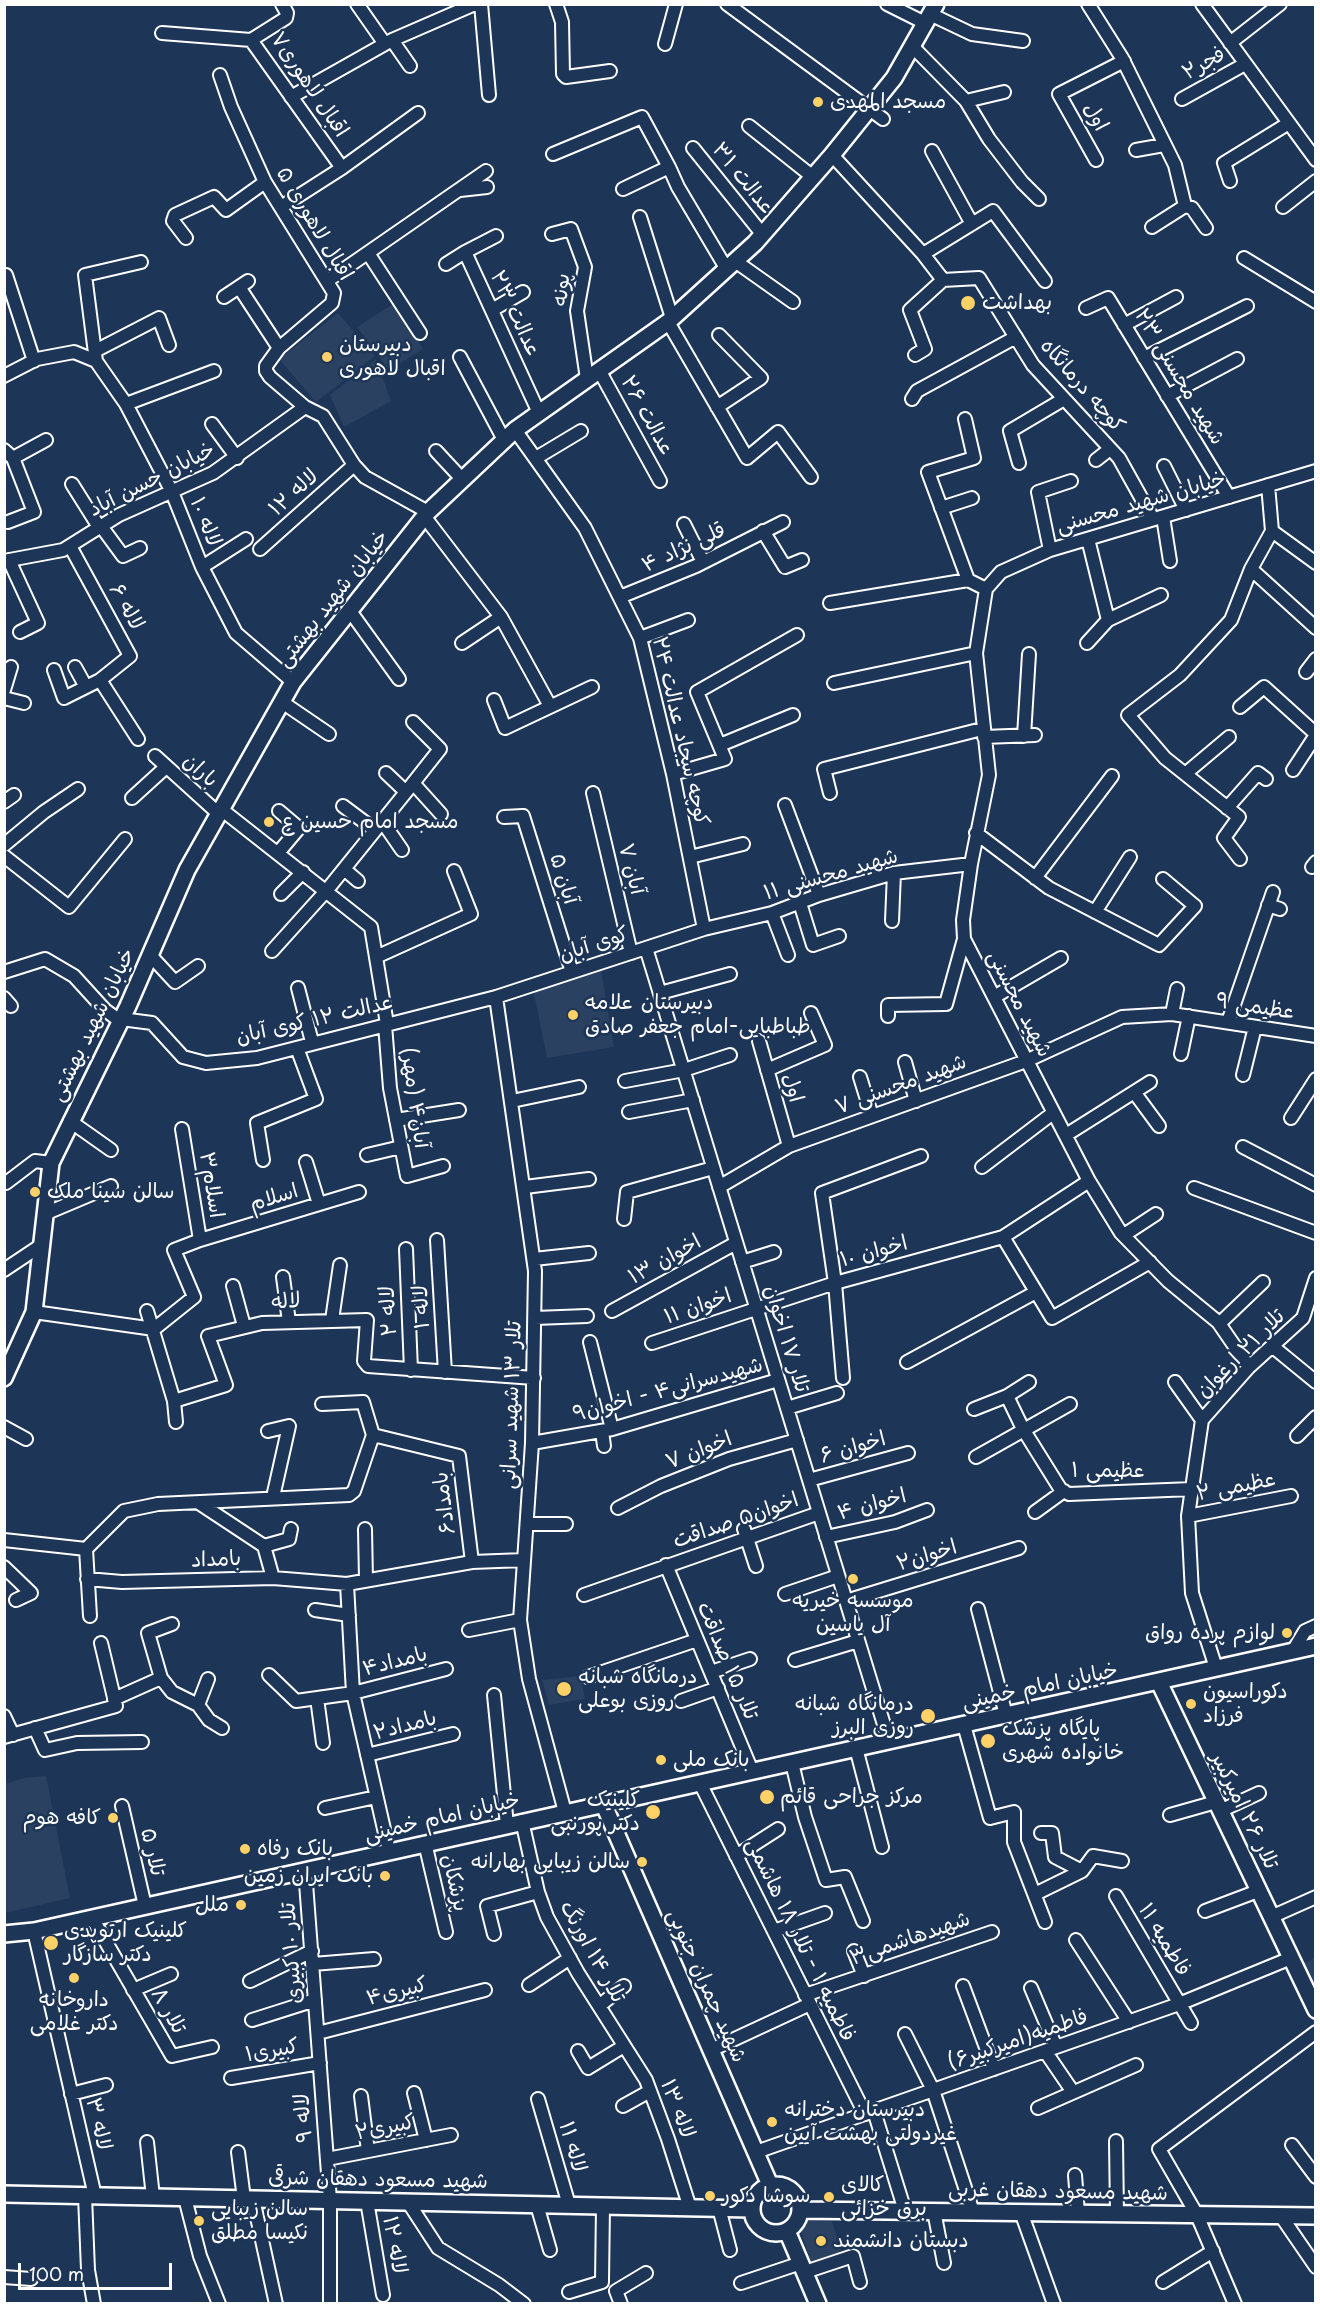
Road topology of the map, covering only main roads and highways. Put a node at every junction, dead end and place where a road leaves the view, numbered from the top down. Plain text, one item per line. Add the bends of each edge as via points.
1 (930, 14) edge
2 (4, 1378) edge
3 (1316, 1646) edge
4 (1159, 1682) junction
5 (603, 1803) junction
6 (34, 1931) junction
7 (4, 1934) edge
8 (4, 1944) edge
9 (1316, 2010) edge
10 (770, 2185) junction
11 (4, 2194) edge
12 (751, 2209) junction
13 (801, 2210) junction
14 (1316, 2216) edge
15 (787, 2231) junction
16 (818, 2304) edge

1 - 2 main road, خیابان شهید بهشتی via 894,78 763,235 670,320 510,435 462,479 426,514 293,682 187,870 51,1163 34,1312
3 - 4 main road, خیابان امام خمینی
4 - 5 main road, خیابان امام خمینی
4 - 9 main road, تلار ۲۶ امیرکبیر
5 - 6 main road, خیابان امام خمینی
5 - 10 main road, شهید چمران جنوبی
6 - 7 main road, خیابان امام خمینی
6 - 8 main road, خیابان امام خمینی
10 - 12 main road via 757,2194
10 - 13 main road via 779,2184 795,2193
11 - 12 main road, شهید مسعود دهقان شرقی
12 - 15 main road via 763,2230
13 - 14 main road, شهید مسعود دهقان غربی
13 - 15 main road via 797,2222
15 - 16 main road

